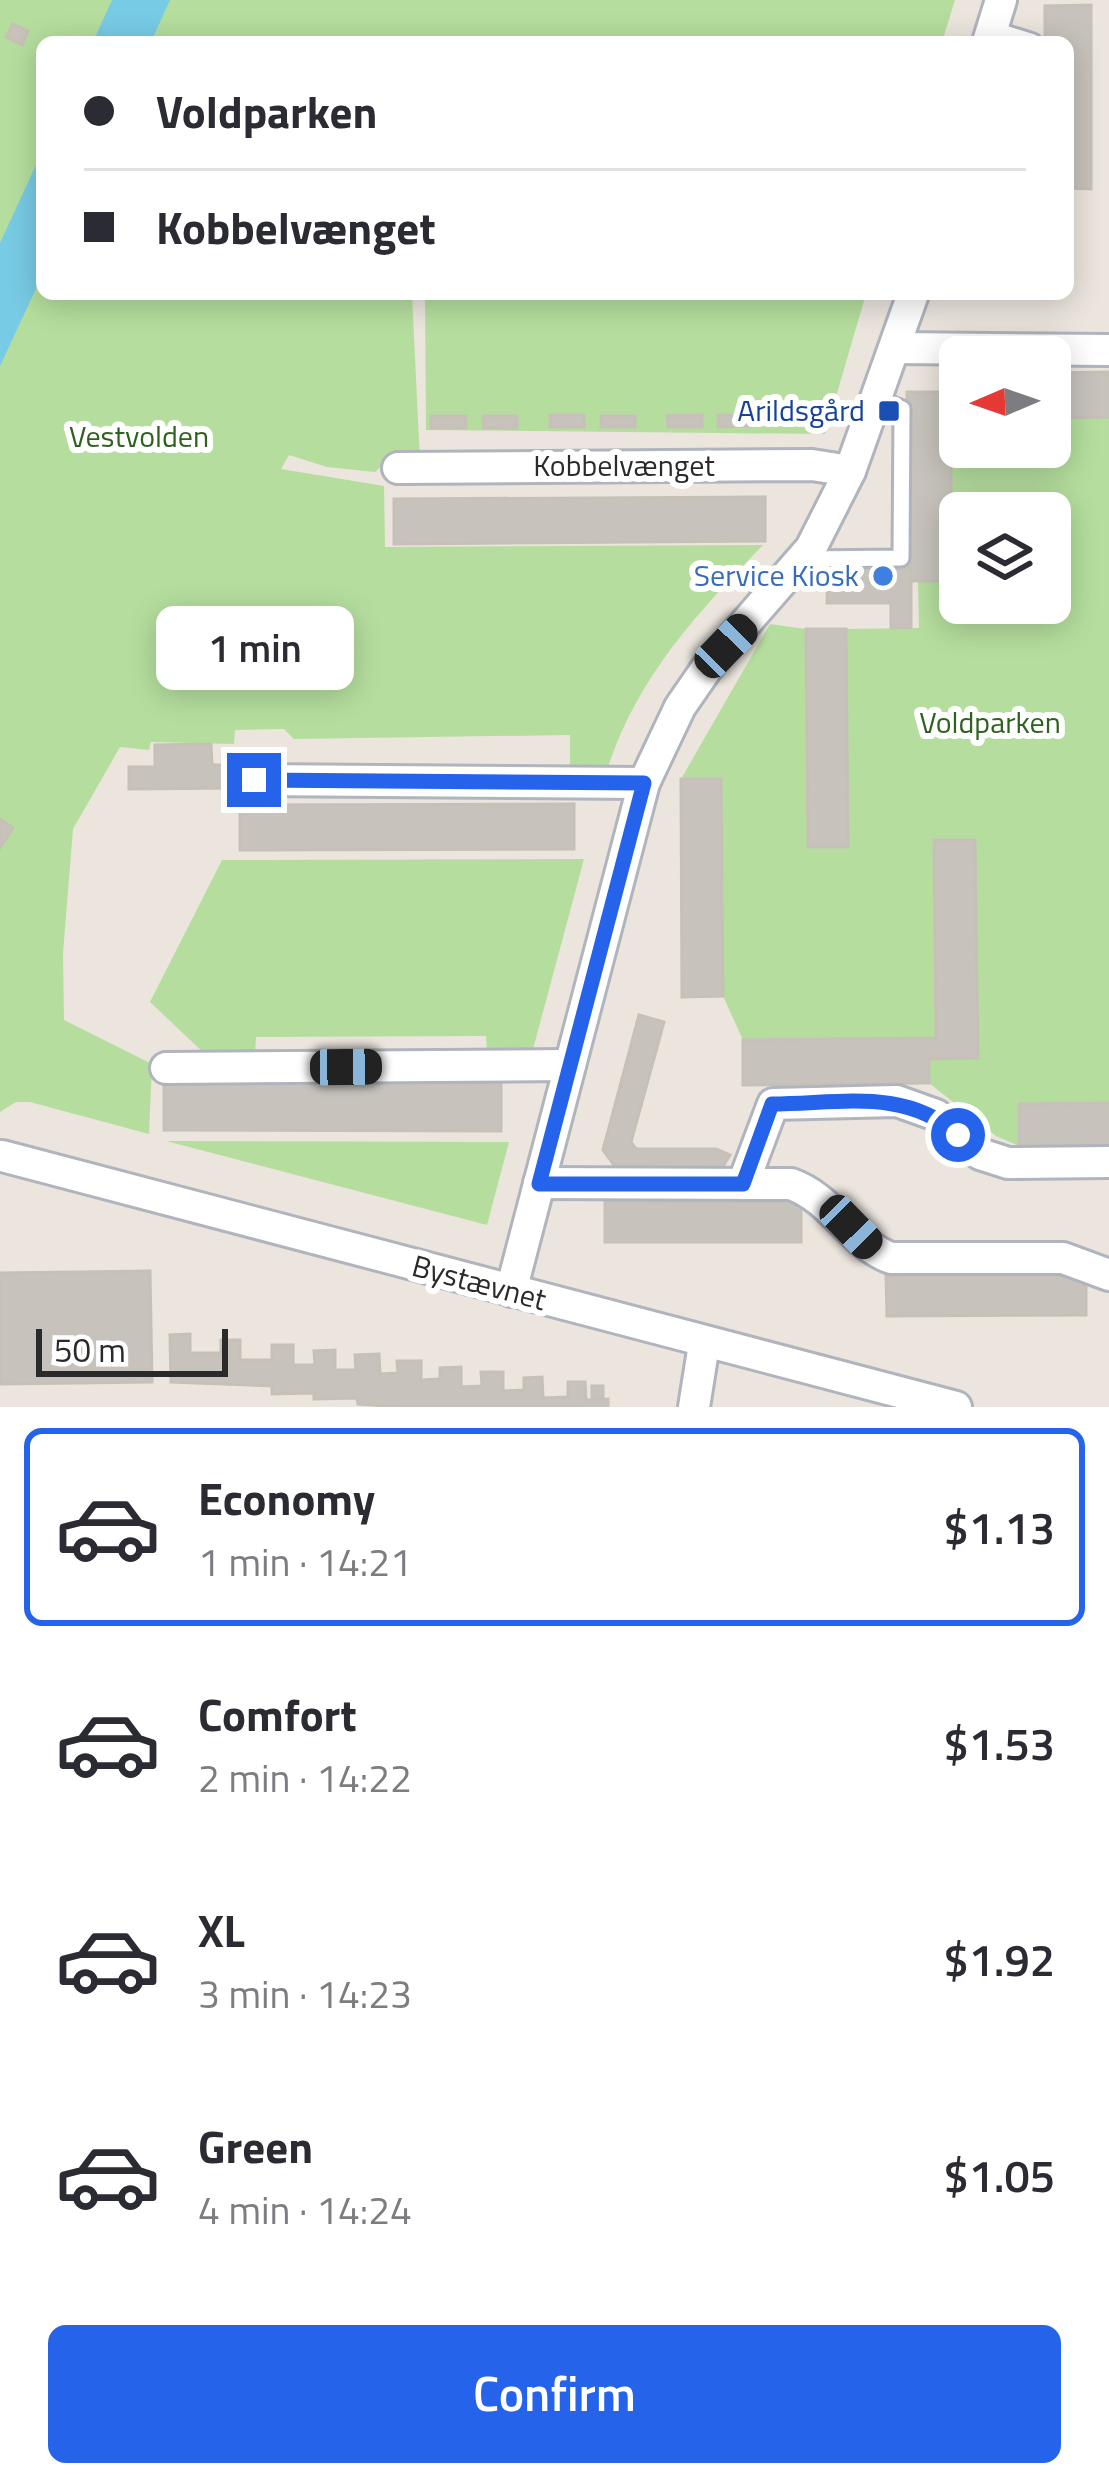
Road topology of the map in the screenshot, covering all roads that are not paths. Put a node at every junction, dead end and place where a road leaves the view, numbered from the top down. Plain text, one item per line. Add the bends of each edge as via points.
1 (911, 300) edge
2 (896, 348) junction
3 (1109, 350) edge
4 (878, 399) junction
5 (398, 468) dead end
6 (850, 471) junction
7 (802, 559) junction
8 (254, 780) dead end
9 (644, 783) junction
10 (570, 1065) junction
11 (166, 1068) dead end
12 (2, 1156) edge
13 (1109, 1162) edge
14 (539, 1184) junction
15 (743, 1184) junction
16 (1109, 1274) edge
17 (511, 1292) junction
18 (704, 1344) junction
19 (694, 1407) edge
20 (956, 1407) edge

1 - 2 street
2 - 3 street
2 - 4 street
4 - 6 street
4 - 7 lane via 902,410 901,558
5 - 6 street, Kobbelvænget
6 - 7 street
7 - 9 street via 709,664
8 - 9 street
9 - 10 street
10 - 11 street
10 - 14 street
12 - 17 street, Bystævnet
13 - 15 street via 1008,1163 980,1154 936,1115 897,1101 772,1104
14 - 15 street
14 - 17 street
15 - 16 street via 807,1190 891,1258 1063,1258
17 - 18 street, Bystævnet
18 - 19 street
18 - 20 street, Bystævnet

